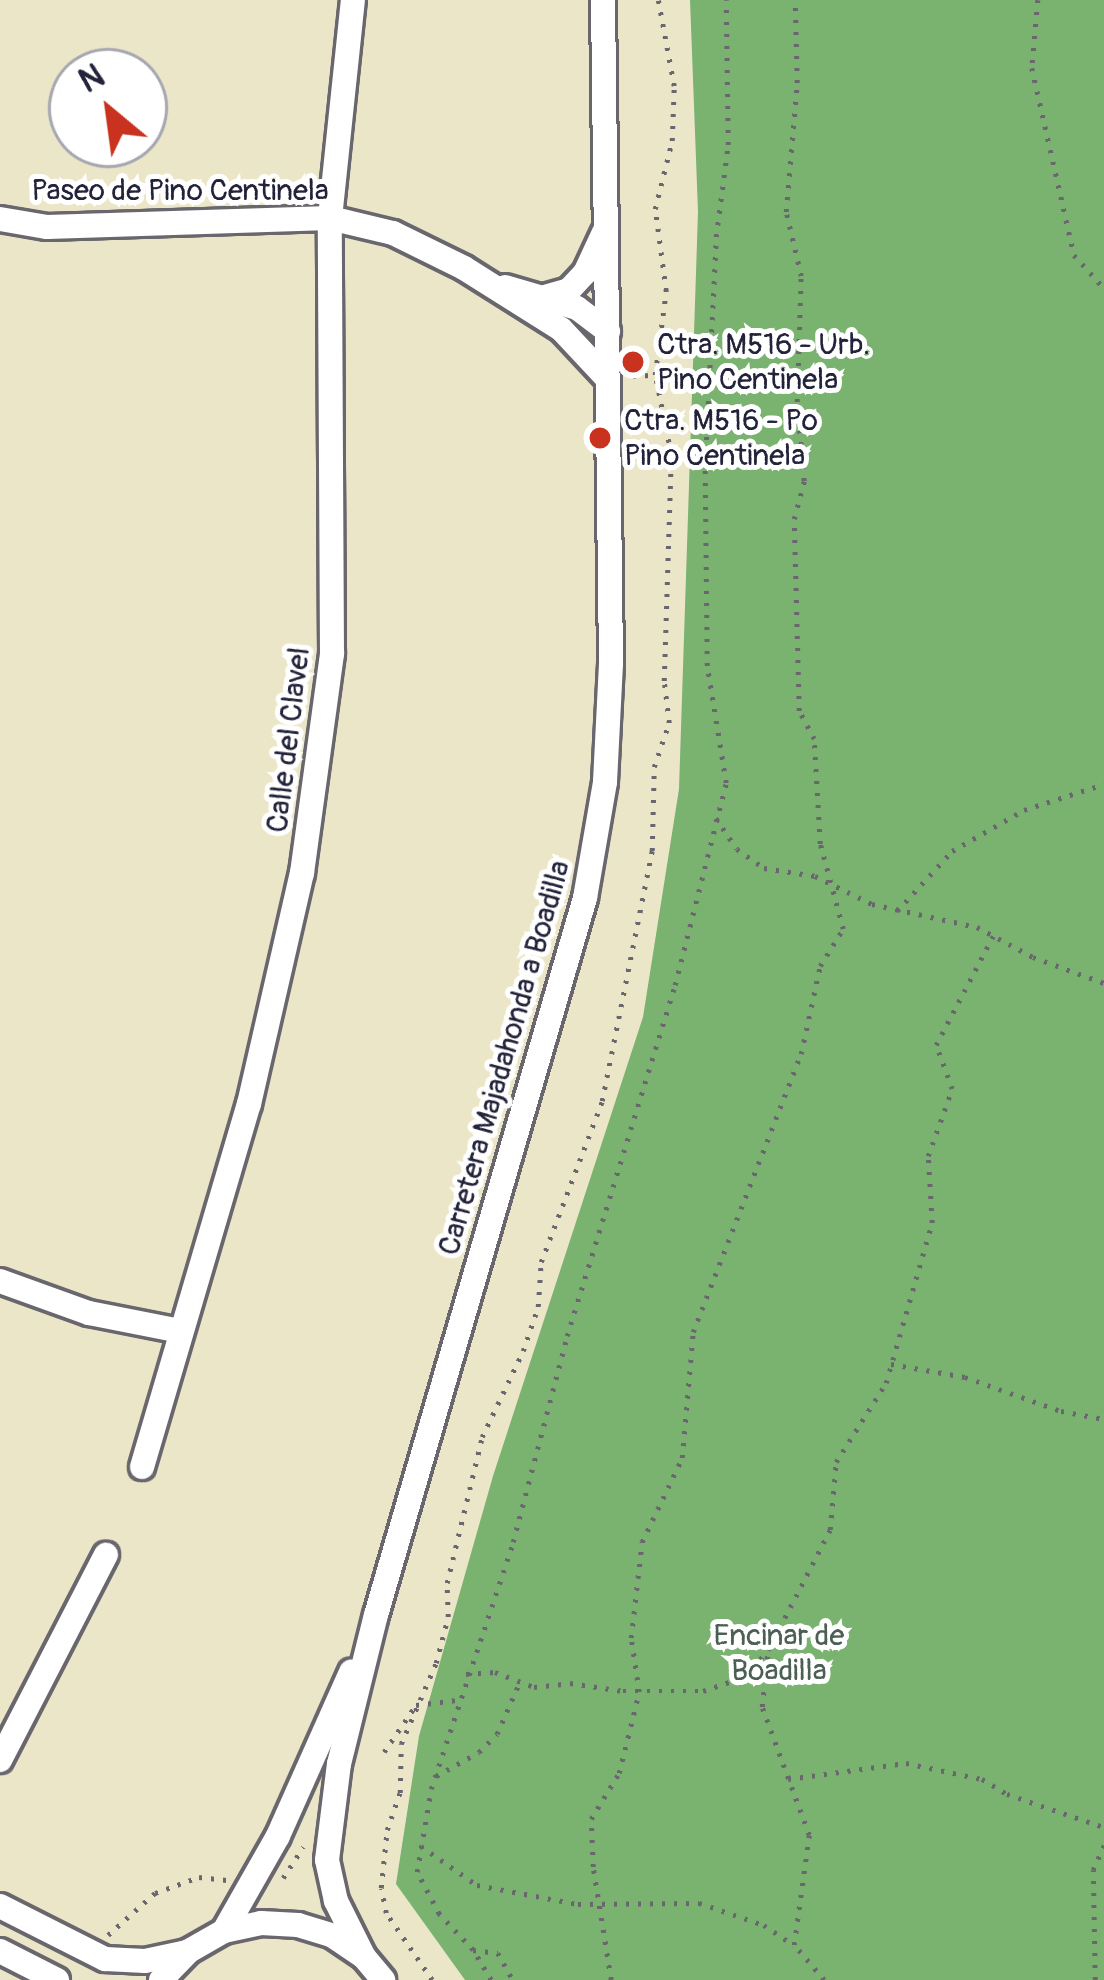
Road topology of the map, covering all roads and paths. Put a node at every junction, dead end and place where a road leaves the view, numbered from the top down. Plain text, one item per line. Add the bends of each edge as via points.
1 (352, 0) edge
2 (603, 0) edge
3 (726, 0) edge
4 (795, 0) edge
5 (1038, 0) edge
6 (330, 218) junction
7 (0, 219) edge
8 (607, 224) junction
9 (491, 284) junction
10 (1104, 288) edge
11 (548, 296) junction
12 (608, 331) junction
13 (655, 375) dead end
14 (605, 376) junction
15 (633, 376) dead end
16 (1104, 784) edge
17 (716, 818) junction
18 (826, 882) junction
19 (898, 910) junction
20 (993, 936) junction
21 (1104, 983) edge
22 (0, 1281) edge
23 (180, 1331) junction
24 (891, 1364) junction
25 (1104, 1419) edge
26 (142, 1466) dead end
27 (106, 1556) dead end
28 (376, 1615) junction
29 (768, 1650) junction
30 (466, 1674) junction
31 (520, 1681) junction
32 (639, 1692) junction
33 (458, 1700) junction
34 (416, 1705) junction
35 (384, 1752) dead end
36 (0, 1760) edge
37 (434, 1777) junction
38 (788, 1779) junction
39 (1104, 1827) edge
40 (1104, 1845) edge
41 (422, 1846) junction
42 (0, 1906) edge
43 (601, 1906) junction
44 (224, 1931) junction
45 (794, 1945) junction
46 (473, 1950) junction
47 (0, 1951) edge
48 (189, 1951) junction
49 (364, 1957) junction
50 (57, 1980) edge
51 (161, 1980) edge
52 (383, 1980) edge
53 (432, 1980) edge
54 (491, 1980) edge
55 (513, 1980) edge
56 (611, 1980) edge
57 (824, 1980) edge
58 (1094, 1980) edge

1 - 6 street, Calle del Clavel
2 - 8 street, Carretera Majadahonda a Boadilla
3 - 17 path via 728,145 705,464 707,666 726,783
4 - 18 path via 786,212 801,276 798,688 814,739
5 - 10 path via 1032,68 1073,255
6 - 7 street, Paseo de Pino Centinela via 47,226
6 - 9 street, Paseo de Pino Centinela via 393,233
6 - 23 street, Calle del Clavel via 332,655 302,873 249,1104
8 - 11 street via 585,273
8 - 12 street, Carretera Majadahonda a Boadilla
9 - 11 street
9 - 14 street via 561,329
11 - 12 street
12 - 14 street, Carretera Majadahonda a Boadilla
13 - 15 path
14 - 28 street, Carretera Majadahonda a Boadilla via 611,663 605,782 585,898
16 - 19 path via 1024,810 952,851
17 - 18 path via 736,849 764,868
17 - 30 path via 513,1542
18 - 19 path
18 - 32 path via 843,929 820,966 801,1054 693,1332 682,1458 643,1542 631,1638
19 - 20 path
20 - 21 path
20 - 24 path via 936,1046 952,1089 928,1156 932,1222
22 - 23 street via 89,1312
23 - 26 street, Calle del Clavel
24 - 25 path
24 - 29 path via 836,1462 830,1530
27 - 36 street
28 - 44 street, Carretera Majadahonda a Boadilla via 278,1836
28 - 49 street, Carretera Majadahonda a Boadilla via 339,1764 327,1860
29 - 32 path via 723,1688
29 - 38 path via 762,1707
30 - 31 path
30 - 33 path
31 - 32 path
31 - 37 path via 497,1734
32 - 43 path via 619,1773 591,1819
33 - 34 path
33 - 37 path
34 - 35 path
34 - 53 path via 401,1744 381,1888 386,1912
37 - 41 path
38 - 39 path via 906,1763 982,1779
38 - 45 path via 809,1835
40 - 58 path via 1093,1870
41 - 43 path via 477,1885
41 - 46 path via 417,1872 439,1915
42 - 48 street via 104,1959
43 - 45 path via 699,1903 764,1925
43 - 56 path
44 - 48 street
44 - 49 street via 298,1924
45 - 57 path
46 - 54 path
46 - 55 path via 498,1953
47 - 50 street
48 - 51 street
49 - 52 street

